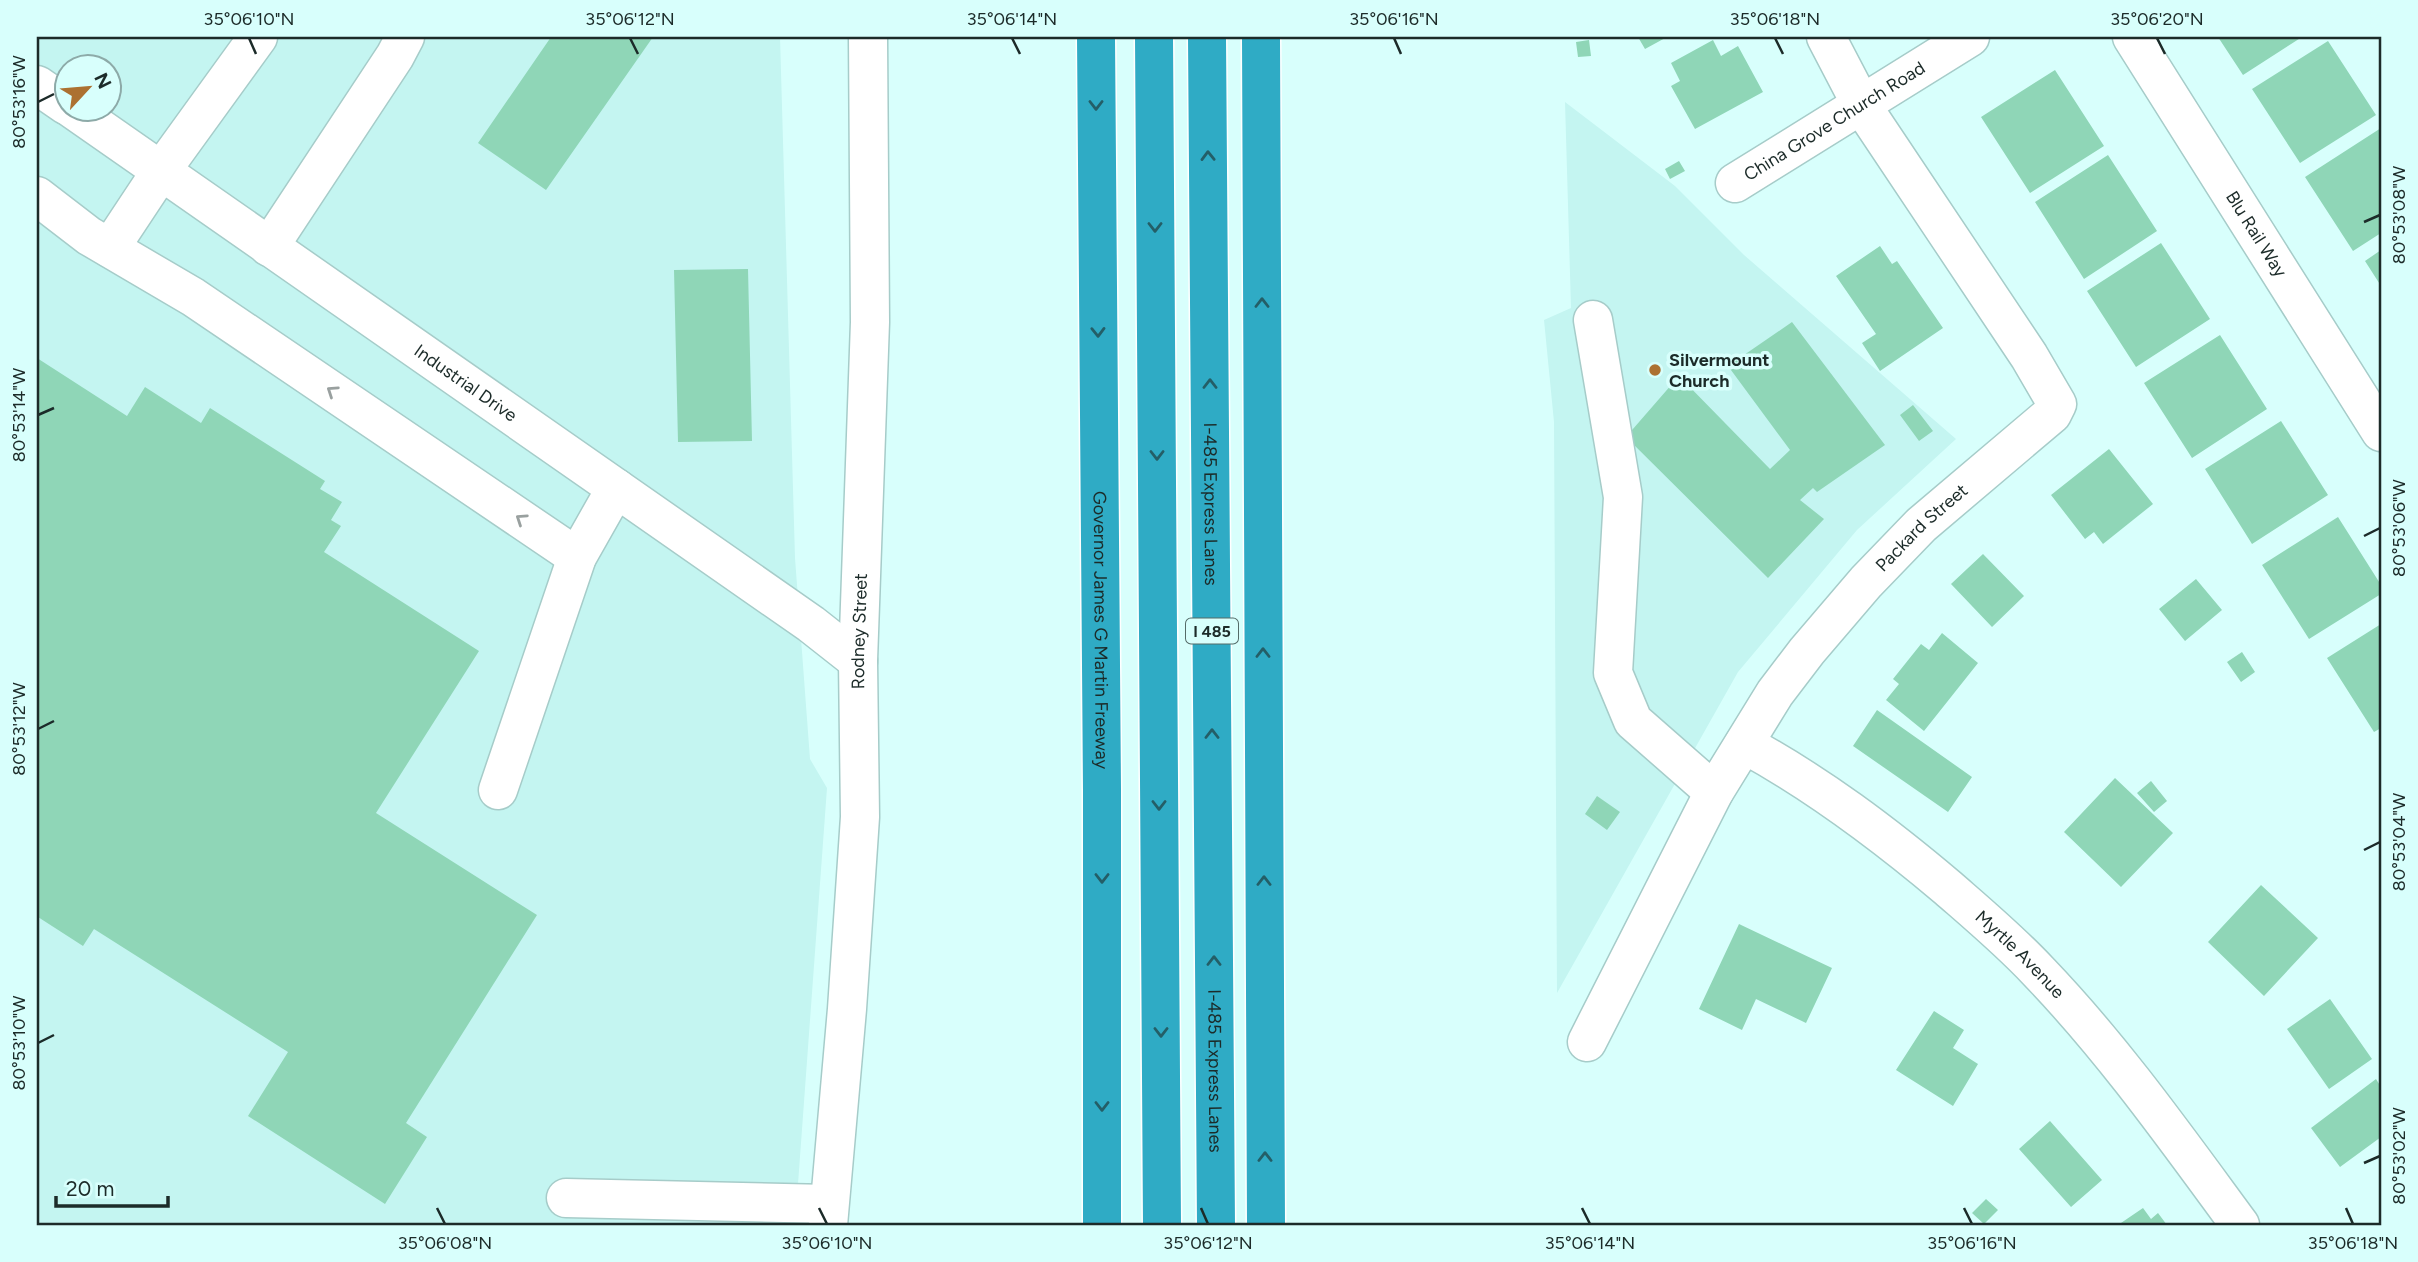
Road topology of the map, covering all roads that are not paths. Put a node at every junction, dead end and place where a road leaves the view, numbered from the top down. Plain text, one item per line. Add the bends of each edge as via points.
1 (258, 37) edge
2 (405, 37) edge
3 (868, 37) edge
4 (1096, 37) edge
5 (1154, 37) edge
6 (1207, 37) edge
7 (1261, 37) edge
8 (1826, 37) edge
9 (1970, 37) edge
10 (2132, 37) edge
11 (37, 85) edge
12 (52, 95) edge
13 (1862, 106) junction
14 (91, 122) edge
15 (161, 171) junction
16 (1735, 183) dead end
17 (37, 196) edge
18 (269, 247) junction
19 (125, 257) junction
20 (1593, 320) dead end
21 (2381, 432) edge
22 (616, 488) junction
23 (577, 557) junction
24 (858, 661) junction
25 (1744, 744) junction
26 (498, 790) dead end
27 (1714, 792) junction
28 (1587, 1042) dead end
29 (566, 1198) dead end
30 (829, 1214) edge
31 (1101, 1220) edge
32 (1162, 1225) edge
33 (1216, 1225) edge
34 (1266, 1225) edge
35 (2240, 1225) edge

1 - 15 street
2 - 18 street
3 - 24 street, Rodney Street via 870,322
4 -> 31 highway, Governor James G Martin Freeway
5 -> 32 highway
33 -> 6 highway, I-485 Express Lanes / I 485
34 -> 7 highway, I 485
8 - 13 street, Packard Street
9 - 13 street, China Grove Church Road
10 - 21 street, Blu Rail Way
11 - 12 street
13 - 16 street, China Grove Church Road
13 - 25 street, Packard Street via 2057,404 2052,414 1921,525 1866,582 1791,672
14 - 15 street, Industrial Drive
15 - 18 street, Industrial Drive
15 - 19 street
17 - 19 street
18 - 22 street, Industrial Drive
23 -> 19 street via 194,297
20 - 27 street via 1623,497 1614,673 1633,721
22 - 23 street
22 - 24 street, Industrial Drive
23 - 26 street
24 - 30 street, Rodney Street via 860,817
25 - 27 street, Packard Street
25 - 35 street, Myrtle Avenue via 1899,846 1992,925 2112,1054
27 - 28 street, Packard Street
29 - 30 street

